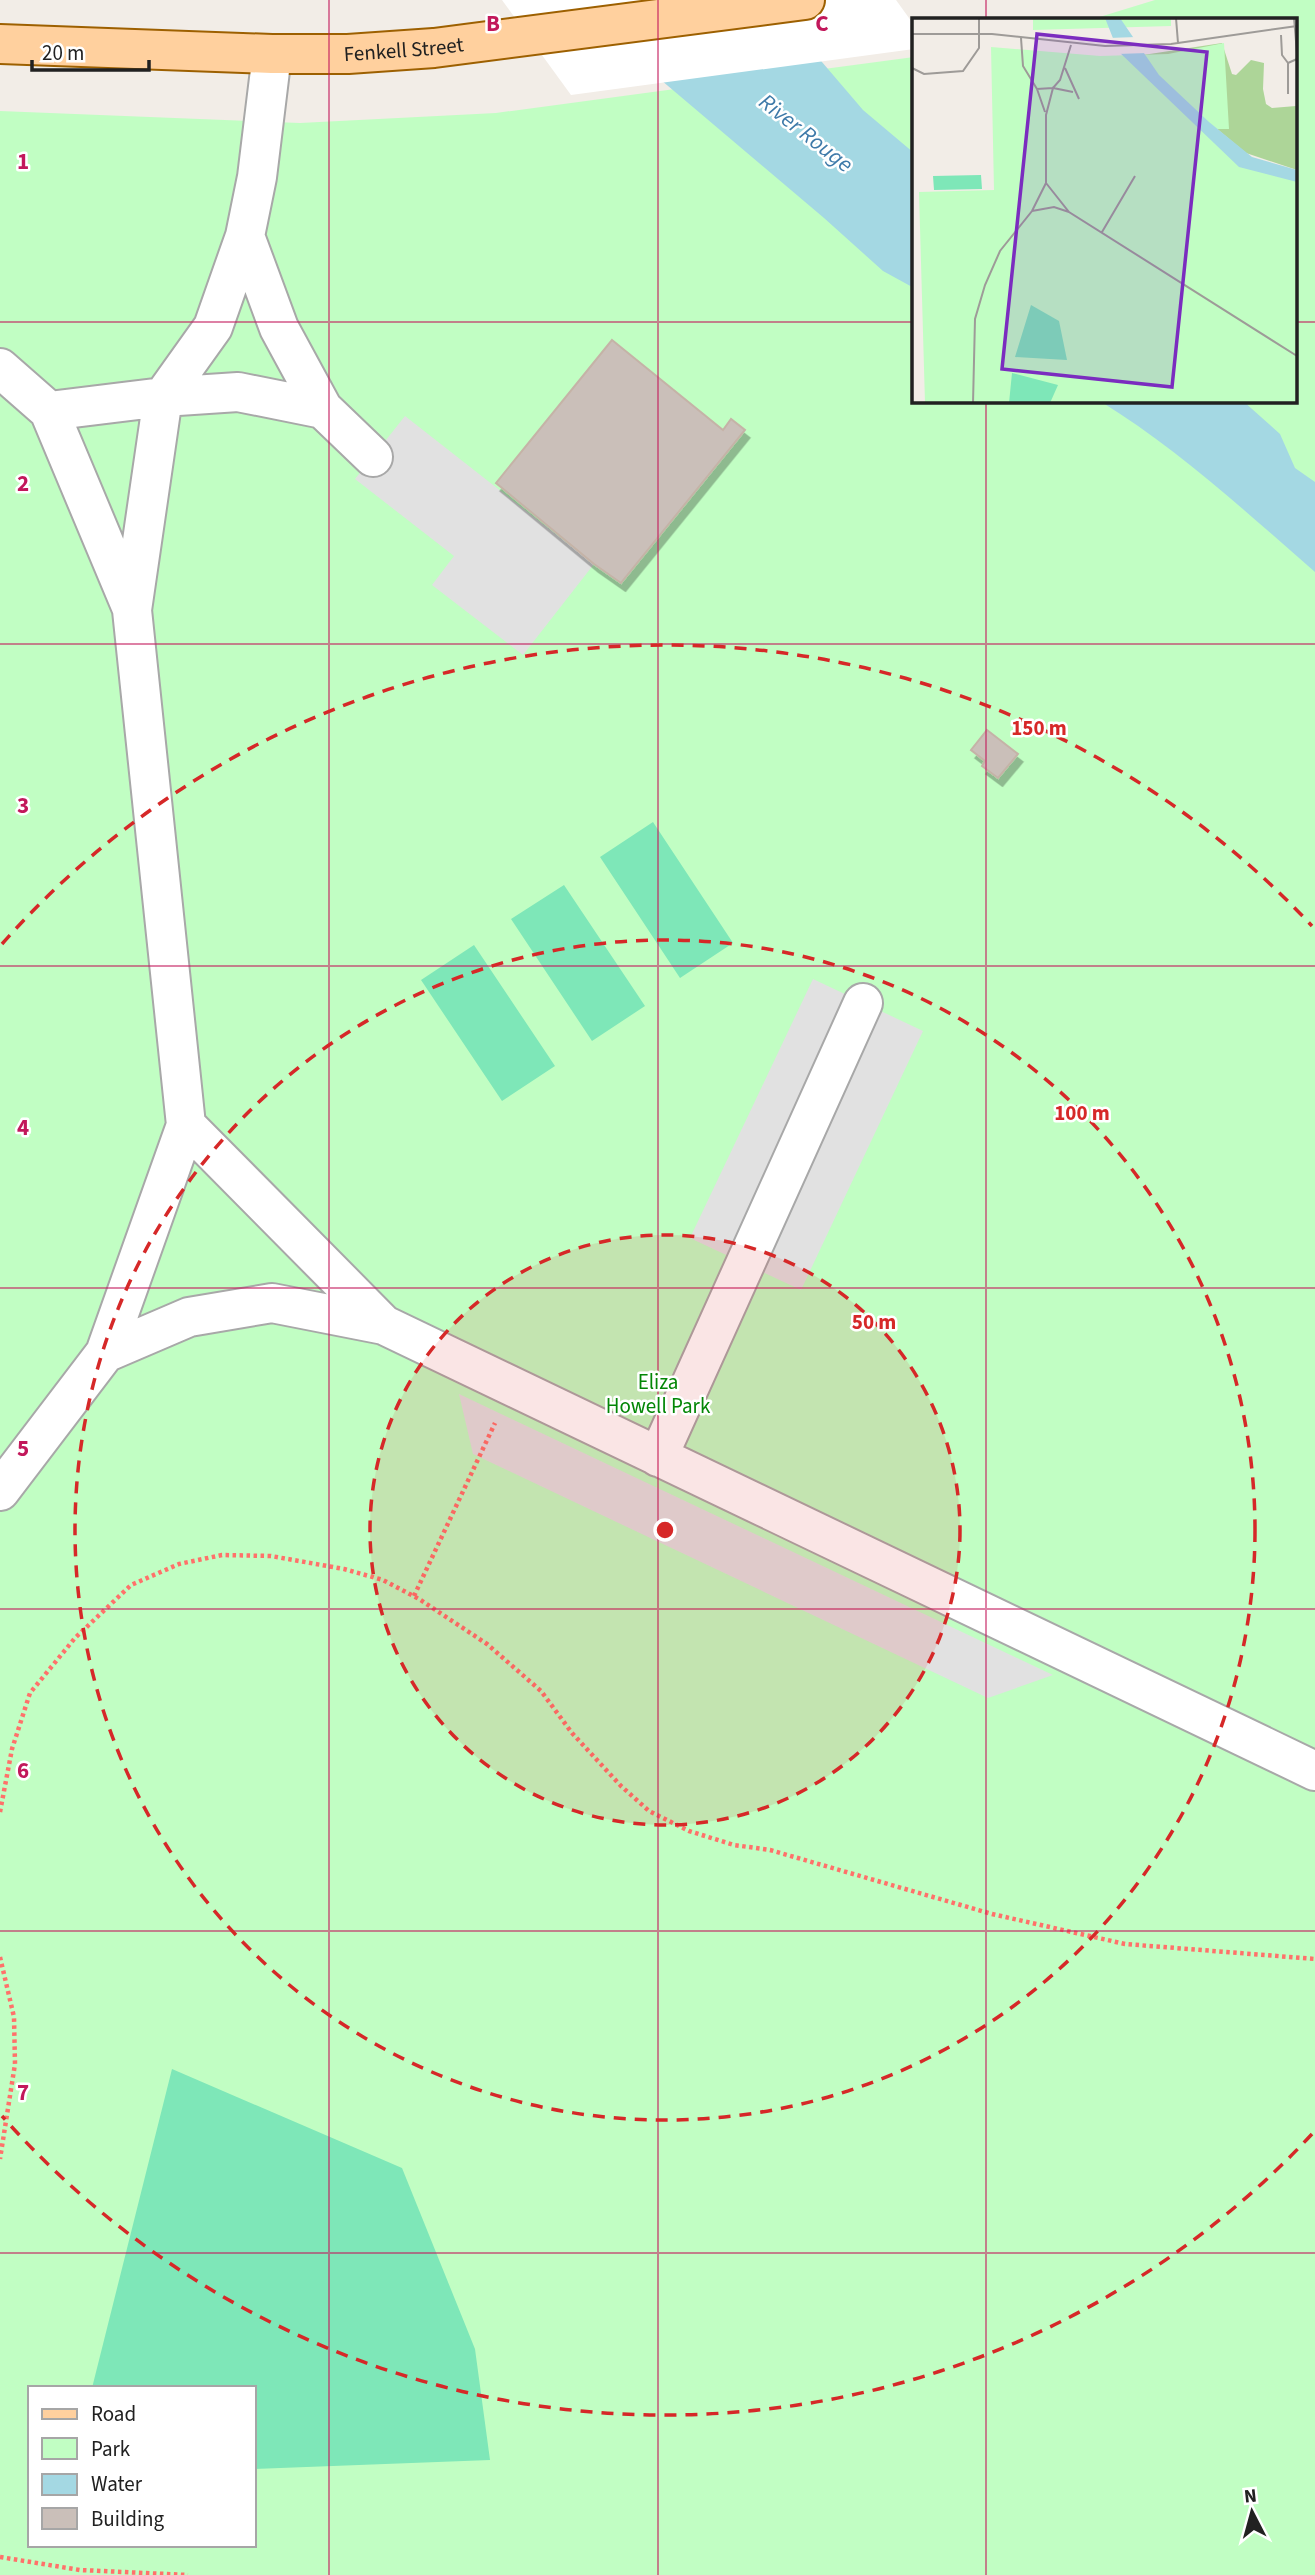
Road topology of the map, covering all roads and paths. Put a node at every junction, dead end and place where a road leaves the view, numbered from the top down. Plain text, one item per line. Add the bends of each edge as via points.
1 (804, 0) edge
2 (0, 44) edge
3 (272, 54) junction
4 (245, 236) junction
5 (0, 368) edge
6 (163, 397) junction
7 (323, 409) junction
8 (49, 411) junction
9 (373, 457) dead end
10 (132, 610) junction
11 (863, 1003) dead end
12 (186, 1125) junction
13 (384, 1325) junction
14 (105, 1353) junction
15 (510, 1385) junction
16 (658, 1457) junction
17 (0, 1491) edge
18 (414, 1596) junction
19 (1315, 1771) edge
20 (0, 1812) edge
21 (0, 1957) edge
22 (1315, 1959) edge
23 (0, 2159) edge
24 (0, 2557) edge
25 (188, 2575) edge

1 - 3 main road, Fenkell Street via 434,48
2 - 3 main road, Fenkell Street
3 - 4 lane
4 - 6 lane via 213,327
4 - 7 lane via 279,328
5 - 8 lane
6 - 7 lane via 238,392
6 - 8 lane
6 - 10 lane
7 - 9 lane
8 - 10 lane
10 - 12 lane
11 - 16 lane
12 - 13 lane
12 - 14 lane
13 - 14 lane via 272,1303 189,1317
13 - 15 lane
14 - 17 lane
15 - 16 lane
15 - 18 path
16 - 19 lane
18 - 20 path via 383,1580 344,1569 271,1556 222,1555 179,1564 131,1584 75,1638 30,1693 12,1749
18 - 22 path via 487,1644 541,1691 621,1786 649,1811 689,1831 992,1914 1125,1944
21 - 23 path via 14,2017 15,2064
24 - 25 path via 80,2570

